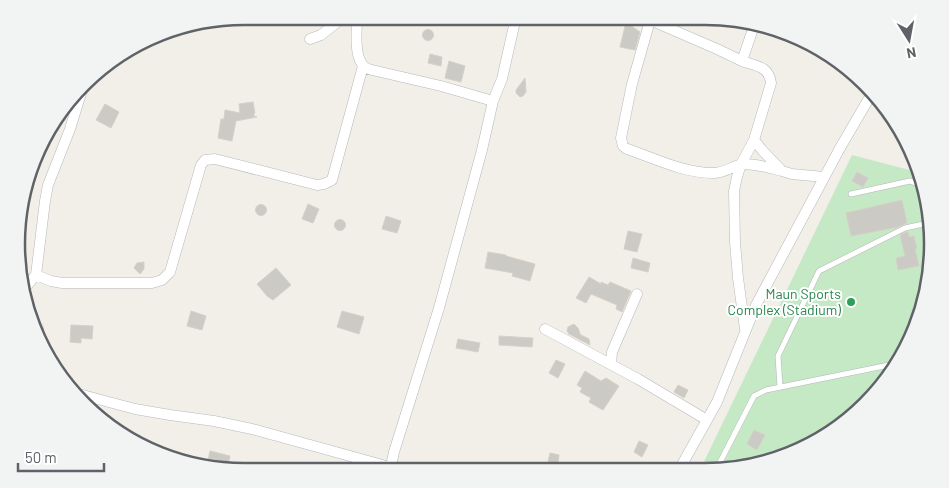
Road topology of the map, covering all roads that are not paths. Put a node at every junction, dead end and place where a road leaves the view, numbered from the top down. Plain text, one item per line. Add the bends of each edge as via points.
1 (334, 25) edge
2 (356, 25) edge
3 (514, 25) edge
4 (648, 25) edge
5 (666, 25) edge
6 (753, 30) edge
7 (310, 39) dead end
8 (742, 61) junction
9 (363, 66) junction
10 (869, 99) edge
11 (79, 100) edge
12 (494, 101) junction
13 (754, 140) junction
14 (741, 164) junction
15 (782, 171) junction
16 (824, 177) junction
17 (916, 183) edge
18 (851, 194) dead end
19 (923, 225) edge
20 (36, 276) junction
21 (29, 284) edge
22 (637, 294) dead end
23 (545, 329) dead end
24 (746, 330) junction
25 (611, 364) junction
26 (887, 365) edge
27 (780, 387) junction
28 (86, 396) edge
29 (706, 420) junction
30 (375, 463) edge
31 (392, 463) edge
32 (683, 463) edge
33 (720, 463) edge

1 - 7 street
2 - 9 street via 358,57
3 - 12 street
4 - 14 street via 620,138 623,146 686,169 714,173
5 - 8 street
6 - 8 street
8 - 13 street via 766,70 770,76 771,83
9 - 12 street
9 - 20 street via 332,180 317,185 215,159 205,160 170,272 162,280 152,283 62,283
10 - 16 street
11 - 20 street via 48,185
12 - 31 street via 439,308
13 - 14 street
13 - 15 street
14 - 15 street
14 - 24 street via 734,191 734,211 738,278
15 - 16 street
16 - 24 street
17 - 18 lane via 910,181
19 - 27 lane via 905,228 818,271 778,356
20 - 21 street
22 - 25 street via 612,352
23 - 25 street
24 - 29 street via 717,402
25 - 29 street
26 - 27 lane
27 - 33 lane via 754,396
28 - 30 street via 135,409 252,429
29 - 32 street

